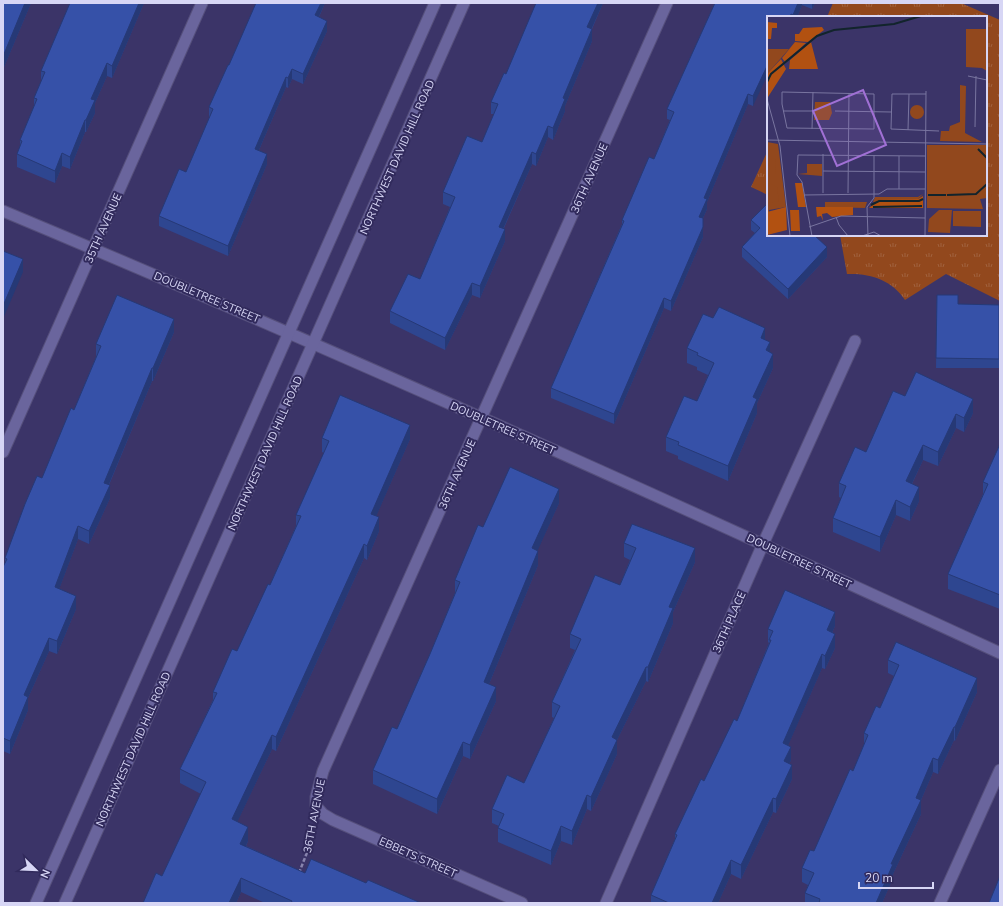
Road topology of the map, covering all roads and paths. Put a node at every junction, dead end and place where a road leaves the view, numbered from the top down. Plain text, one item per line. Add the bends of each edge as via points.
1 (202, 3) edge
2 (435, 3) edge
3 (464, 3) edge
4 (667, 3) edge
5 (3, 211) edge
6 (94, 249) junction
7 (288, 333) junction
8 (854, 341) dead end
9 (314, 344) junction
10 (482, 418) junction
11 (3, 452) edge
12 (763, 544) junction
13 (1000, 653) edge
14 (1000, 770) edge
15 (316, 806) junction
16 (297, 877) edge
17 (36, 903) edge
18 (65, 903) edge
19 (522, 903) edge
20 (606, 903) edge
21 (940, 903) edge

1 - 6 street, 35TH AVENUE
2 - 7 street
3 - 9 street, NORTHWEST DAVID HILL ROAD
4 - 10 street, 36TH AVENUE
5 - 6 street, DOUBLETREE STREET
6 - 7 street, DOUBLETREE STREET
6 - 11 street, 35TH AVENUE
7 - 9 street, DOUBLETREE STREET
7 - 17 street
8 - 12 street, 36TH PLACE
9 - 10 street, DOUBLETREE STREET
9 - 18 street, NORTHWEST DAVID HILL ROAD
10 - 12 street, DOUBLETREE STREET
10 - 15 street, 36TH AVENUE via 323,771
12 - 13 street, DOUBLETREE STREET
12 - 20 street, 36TH PLACE
14 - 21 street
15 - 16 path, 36TH AVENUE via 308,850
15 - 19 street, EBBETS STREET via 333,820

